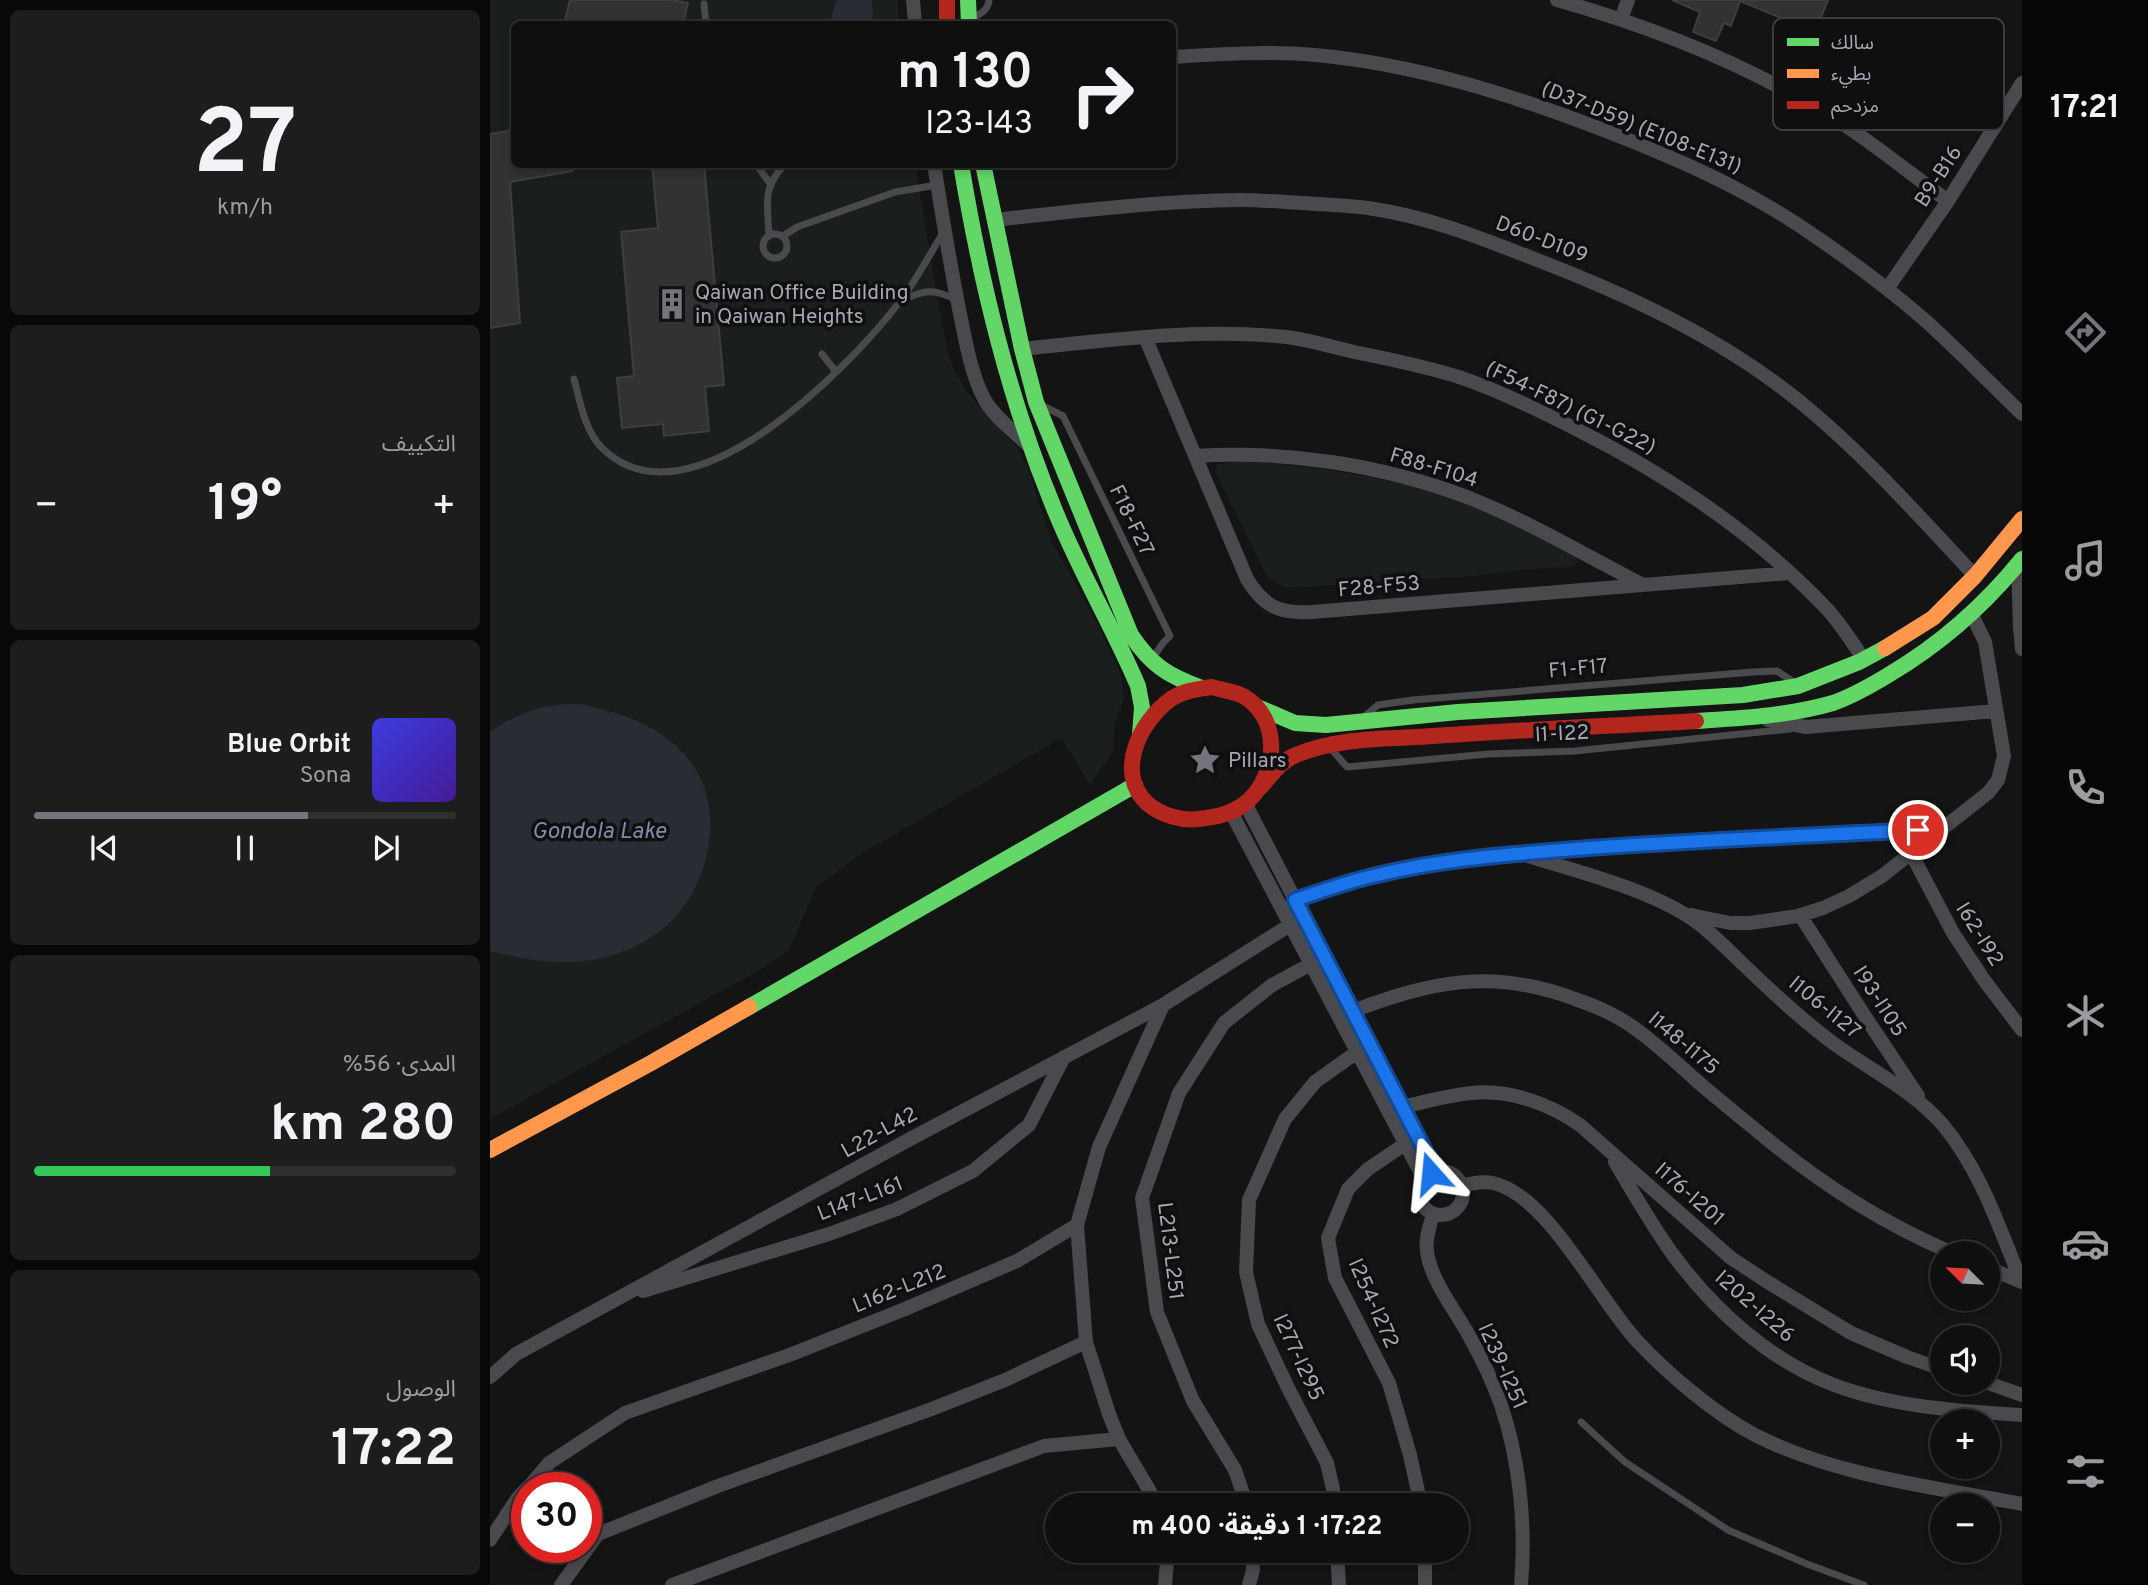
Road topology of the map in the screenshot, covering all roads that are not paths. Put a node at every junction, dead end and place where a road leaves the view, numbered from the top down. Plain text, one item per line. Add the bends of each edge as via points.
1 (913, 0) edge
2 (947, 0) edge
3 (968, 0) edge
4 (989, 0) edge
5 (1557, 0) edge
6 (1628, 0) edge
7 (704, 4) dead end
8 (1621, 19) junction
9 (706, 21) edge
10 (915, 21) edge
11 (947, 21) edge
12 (969, 21) edge
13 (970, 21) edge
14 (1176, 58) edge
15 (2022, 83) edge
16 (1773, 84) edge
17 (2004, 112) edge
18 (1852, 130) edge
19 (1993, 130) edge
20 (759, 168) edge
21 (782, 168) edge
22 (935, 168) edge
23 (962, 168) edge
24 (984, 168) edge
25 (771, 185) junction
26 (937, 185) junction
27 (1948, 201) junction
28 (994, 220) junction
29 (944, 230) junction
30 (769, 236) junction
31 (783, 236) junction
32 (1887, 289) junction
33 (958, 300) junction
34 (899, 302) junction
35 (1145, 337) junction
36 (1022, 349) junction
37 (822, 355) dead end
38 (836, 372) junction
39 (574, 380) dead end
40 (1036, 402) junction
41 (2022, 414) edge
42 (1031, 448) junction
43 (1195, 456) junction
44 (2022, 519) edge
45 (2020, 561) edge
46 (1789, 573) junction
47 (1975, 576) junction
48 (1643, 585) junction
49 (1955, 598) junction
50 (1972, 617) junction
51 (2022, 649) edge
52 (1864, 660) junction
53 (1150, 663) junction
54 (1798, 686) junction
55 (1202, 688) junction
56 (1259, 708) junction
57 (1996, 711) junction
58 (1752, 717) junction
59 (1364, 721) junction
60 (1806, 727) junction
61 (1140, 735) junction
62 (1330, 746) junction
63 (1135, 785) junction
64 (1261, 787) junction
65 (1245, 803) junction
66 (1231, 812) junction
67 (1944, 828) junction
68 (1911, 853) junction
69 (1522, 854) junction
70 (1295, 900) junction
71 (1680, 912) junction
72 (1800, 915) junction
73 (1290, 925) junction
74 (1311, 964) junction
75 (1163, 1005) junction
76 (1353, 1011) junction
77 (2022, 1030) edge
78 (1357, 1052) junction
79 (1065, 1055) junction
80 (1402, 1107) junction
81 (1926, 1107) junction
82 (1405, 1144) junction
83 (1607, 1149) junction
84 (490, 1150) edge
85 (1430, 1175) junction
86 (1462, 1185) junction
87 (1433, 1214) junction
88 (1077, 1225) junction
89 (1930, 1243) edge
90 (2000, 1273) edge
91 (2021, 1281) edge
92 (614, 1300) junction
93 (1086, 1342) junction
94 (1930, 1365) edge
95 (490, 1377) edge
96 (2000, 1387) edge
97 (2022, 1395) edge
98 (2022, 1415) edge
99 (1581, 1422) dead end
100 (1119, 1439) junction
101 (541, 1472) edge
102 (1151, 1493) edge
103 (1243, 1493) edge
104 (1333, 1493) edge
105 (1418, 1493) edge
106 (2022, 1504) edge
107 (511, 1508) edge
108 (490, 1540) edge
109 (1167, 1563) edge
110 (1253, 1563) edge
111 (1338, 1563) edge
112 (1425, 1563) edge
113 (561, 1585) edge
114 (672, 1585) edge
115 (1165, 1585) edge
116 (1249, 1585) edge
117 (1339, 1585) edge
118 (1425, 1585) edge
119 (1521, 1585) edge
120 (1864, 1585) edge

1 - 10 street
2 - 11 street
3 - 12 street
4 - 13 lane via 984,12
5 - 8 street
6 - 8 street
7 - 9 lane
8 - 16 street via 1713,54
14 - 32 street, (D37-D59) (E108-E131) via 1318,55 1411,70 1518,98 1734,186 1822,240
15 - 17 street, B9-B16
18 - 27 street
19 - 27 street, B9-B16
20 - 25 lane
21 - 25 lane
22 - 26 street
23 - 42 street via 988,302
24 - 28 street
25 - 30 lane via 765,198
26 - 29 street
26 - 31 lane via 895,192
27 - 32 street, B9-B16
28 - 36 street
28 - 47 street, D60-D109 via 1157,203 1244,200 1373,209 1484,239 1601,285 1719,345 1798,400 1897,493
29 - 33 street
29 - 34 lane
30 - 31 lane
30 - 31 lane via 762,246 772,259 786,252
32 - 41 street, (D37-D59) (E108-E131)
33 - 34 lane via 931,291
33 - 42 street via 979,388 998,417
34 - 38 lane
35 - 36 street, (F54-F87) (G1-G22)
35 - 43 street, F28-F53
35 - 46 street, (F54-F87) (G1-G22) via 1286,337 1464,379 1523,403 1650,468 1746,536
36 - 40 street
37 - 38 lane
38 - 39 lane via 774,426 709,463 646,472 600,447 586,422
40 - 53 street via 1131,635
40 - 53 lane, F18-F27 via 1063,416 1170,636
42 - 61 street via 1078,563 1138,686
43 - 48 street, F88-F104 via 1285,456 1437,487 1508,516
43 - 48 street, F28-F53 via 1247,579 1268,604 1287,613
44 - 47 street
45 - 50 street
45 - 51 street
46 - 48 street, F28-F53
46 - 52 street, (F54-F87) (G1-G22) via 1827,609
47 - 49 street
49 - 50 street
49 - 52 street
50 - 57 street via 1985,642
50 - 58 street via 1931,650 1855,694 1805,709
52 - 54 street
53 - 55 street
54 - 59 street via 1743,695
54 - 59 lane, F1-F17 via 1777,671 1740,673 1378,705
55 - 56 street via 1233,691
55 - 61 street via 1183,693 1160,708
56 - 59 street via 1304,725
56 - 64 street via 1270,728 1273,750
57 - 60 street
57 - 67 street via 2004,756 1998,780 1982,800
58 - 60 street
58 - 62 street via 1394,738
60 - 62 lane, I1-I22 via 1347,767
61 - 63 street via 1132,759
62 - 64 street via 1296,755
63 - 66 street via 1149,804 1174,817 1208,820
63 - 84 street via 651,1063
64 - 65 street
65 - 66 street
65 - 70 street
66 - 73 street
67 - 68 street
67 - 69 street
68 - 72 street via 1849,896
68 - 77 street, I62-I92 via 1953,933
69 - 70 street via 1378,874
69 - 71 street, I106-I127 via 1623,887
70 - 76 street
71 - 72 street via 1730,923
71 - 81 street, I106-I127 via 1718,940 1815,1029
72 - 81 street, I93-I105
73 - 74 street
73 - 75 street, L22-L42
74 - 78 street
74 - 103 street, L213-L251 via 1272,985 1224,1023 1179,1093 1142,1198 1157,1312 1193,1401 1235,1470
75 - 79 street, L22-L42
75 - 88 street via 1099,1147
76 - 80 street
76 - 89 street, I148-I175 via 1415,989 1472,981 1539,987 1598,1007 1641,1032 1768,1140 1853,1202
78 - 82 street
78 - 104 street, I277-I295 via 1315,1082 1285,1119 1249,1200 1245,1272 1258,1324 1327,1463
79 - 92 street, L22-L42
79 - 92 street, L147-L161 via 1029,1125 973,1171 897,1209 829,1234
80 - 83 street, I176-I201 via 1474,1093 1501,1094 1565,1115
80 - 85 street
81 - 91 street, I106-I127 via 1974,1172
82 - 85 street
82 - 105 street, I254-I272 via 1348,1189 1328,1238 1335,1278 1389,1383
83 - 94 street, I176-I201 via 1731,1258 1852,1333
83 - 98 street, I202-I226 via 1676,1259 1715,1303 1777,1356 1860,1393 1934,1408
85 - 86 street via 1445,1171
85 - 87 street via 1420,1188 1420,1201
86 - 87 street via 1458,1207 1447,1214
86 - 106 street via 1495,1184 1528,1201 1637,1341 1737,1425 1819,1461
87 - 119 street, I239-I251 via 1426,1247 1430,1266 1477,1350 1506,1423 1521,1510
88 - 93 street
88 - 101 street, L162-L212 via 1017,1261 905,1309 625,1413
90 - 91 street
92 - 95 street, L22-L42 via 516,1354
93 - 100 street
93 - 113 street via 1005,1380 598,1534
96 - 97 street
99 - 120 lane via 1625,1462 1727,1530
100 - 102 street
100 - 114 street via 1044,1446
107 - 108 street, L162-L212
109 - 115 street
110 - 116 street
111 - 117 street
112 - 118 street

